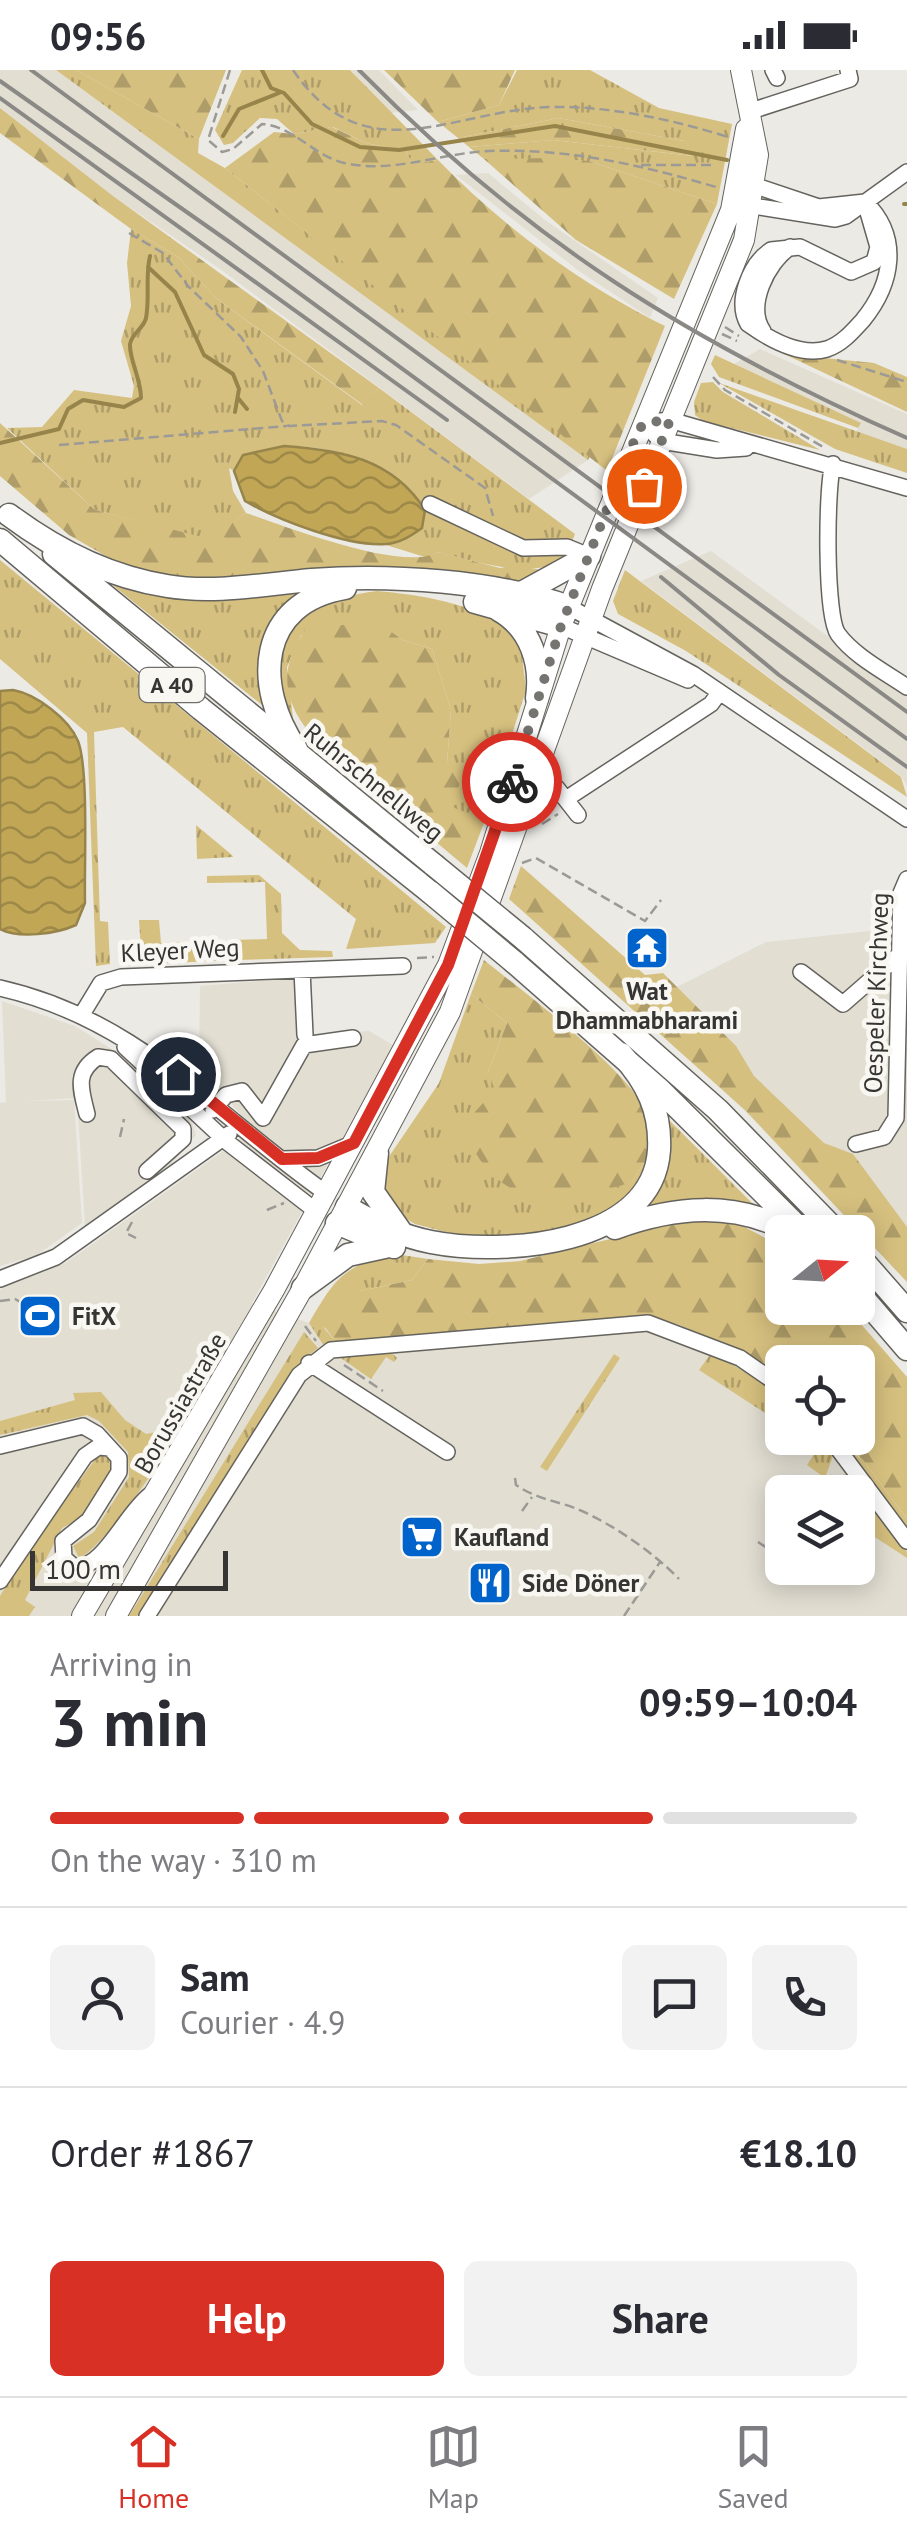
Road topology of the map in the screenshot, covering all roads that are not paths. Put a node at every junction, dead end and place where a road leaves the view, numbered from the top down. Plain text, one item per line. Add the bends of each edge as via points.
1 (741, 70) edge
2 (848, 70) edge
3 (748, 112) junction
4 (907, 172) edge
5 (746, 194) junction
6 (866, 202) junction
7 (670, 420) junction
8 (643, 423) junction
9 (661, 442) junction
10 (760, 448) junction
11 (831, 459) junction
12 (907, 488) edge
13 (430, 504) dead end
14 (4, 511) edge
15 (0, 540) edge
16 (589, 556) junction
17 (518, 595) junction
18 (492, 606) junction
19 (565, 617) junction
20 (589, 626) junction
21 (907, 687) edge
22 (719, 693) junction
23 (536, 698) junction
24 (323, 776) junction
25 (566, 803) road end
26 (907, 819) edge
27 (907, 878) edge
28 (899, 955) junction
29 (404, 962) road end
30 (302, 970) junction
31 (802, 972) dead end
32 (0, 988) edge
33 (903, 995) edge
34 (81, 1016) junction
35 (305, 1034) dead end
36 (352, 1038) dead end
37 (621, 1054) junction
38 (217, 1106) junction
39 (87, 1114) dead end
40 (202, 1117) junction
41 (901, 1117) edge
42 (248, 1132) junction
43 (222, 1138) junction
44 (354, 1143) junction
45 (856, 1144) dead end
46 (377, 1153) junction
47 (282, 1159) junction
48 (147, 1171) dead end
49 (321, 1202) junction
50 (342, 1215) junction
51 (786, 1215) edge
52 (820, 1215) edge
53 (765, 1222) edge
54 (396, 1240) junction
55 (875, 1274) edge
56 (0, 1278) edge
57 (303, 1288) junction
58 (907, 1311) edge
59 (875, 1312) edge
60 (907, 1349) edge
61 (308, 1363) junction
62 (765, 1376) edge
63 (0, 1446) edge
64 (110, 1448) junction
65 (446, 1452) dead end
66 (843, 1455) edge
67 (161, 1486) junction
68 (907, 1542) edge
69 (0, 1581) edge
70 (82, 1616) edge
71 (116, 1616) edge
72 (147, 1616) edge

1 - 3 main road
2 - 3 street via 850,80
3 - 5 main road
4 - 6 street
5 - 6 street via 834,220
5 - 7 main road, Borussiastraße via 744,240
5 - 8 main road, Borussiastraße
6 - 6 street via 888,239 890,268 875,304 851,333 828,349 797,350 744,319 744,293 766,253 792,246 844,271 866,269 878,247
7 - 8 street
7 - 9 main road, Borussiastraße
7 - 10 street
8 - 9 street
8 - 16 main road, Borussiastraße
9 - 10 street
9 - 20 main road, Borussiastraße
10 - 11 street
11 - 12 street
11 - 21 street via 834,626 845,642
13 - 16 street via 534,551 566,547
14 - 17 highway via 43,540 97,566 168,586 373,578
14 - 24 highway, Ruhrschnellweg / A 40
15 - 37 highway, Ruhrschnellweg / A 40, bridge
16 - 17 highway
16 - 19 main road, Borussiastraße
17 - 19 highway
18 - 19 highway
18 - 23 highway via 508,614 530,644
18 - 24 highway via 363,585 320,594 293,613 270,652 270,689 288,736
19 - 20 street
19 - 23 main road, Borussiastraße
20 - 22 street
20 - 46 main road, Borussiastraße via 450,1012
22 - 25 street
22 - 26 street
23 - 44 main road, Borussiastraße via 490,854 448,965
24 - 52 highway, Ruhrschnellweg / A 40, bridge via 523,938 718,1110
27 - 28 street, Oespeler Kirchweg via 900,892
28 - 31 street via 842,1004
28 - 33 street, Oespeler Kirchweg
29 - 30 street, Kleyer Weg
30 - 34 street, Kleyer Weg via 109,979
30 - 35 street
32 - 34 street
33 - 41 street, Oespeler Kirchweg
34 - 38 street via 141,1047
34 - 40 street
36 - 38 street via 304,1044 263,1118 242,1090
37 - 51 highway, Ruhrschnellweg / A 40
37 - 54 highway via 650,1092 659,1128 657,1166 632,1209 589,1230 522,1246
38 - 40 street
38 - 42 street
39 - 48 street via 80,1078 89,1063 105,1056 184,1130
40 - 43 street
41 - 45 street, Oespeler Kirchweg via 884,1138
42 - 43 street
42 - 47 street
43 - 49 street
43 - 56 street via 56,1257
44 - 47 street via 318,1158
44 - 49 main road, Borussiastraße
46 - 50 main road, Borussiastraße
46 - 54 highway via 373,1192
47 - 49 street
49 - 50 main road
49 - 67 main road, Borussiastraße
50 - 54 highway
50 - 57 main road, Borussiastraße
53 - 54 highway via 695,1210 642,1219 524,1256 462,1258
54 - 57 highway via 348,1255
55 - 58 highway
57 - 71 main road, Borussiastraße
59 - 60 highway
61 - 62 street via 344,1348 648,1323 726,1351
61 - 65 street
61 - 72 street
63 - 64 street via 83,1426
64 - 67 street via 119,1472 89,1520 65,1536 61,1547 68,1564 85,1568 98,1560 132,1509
64 - 69 street via 84,1456
66 - 68 street
67 - 70 main road, Borussiastraße

